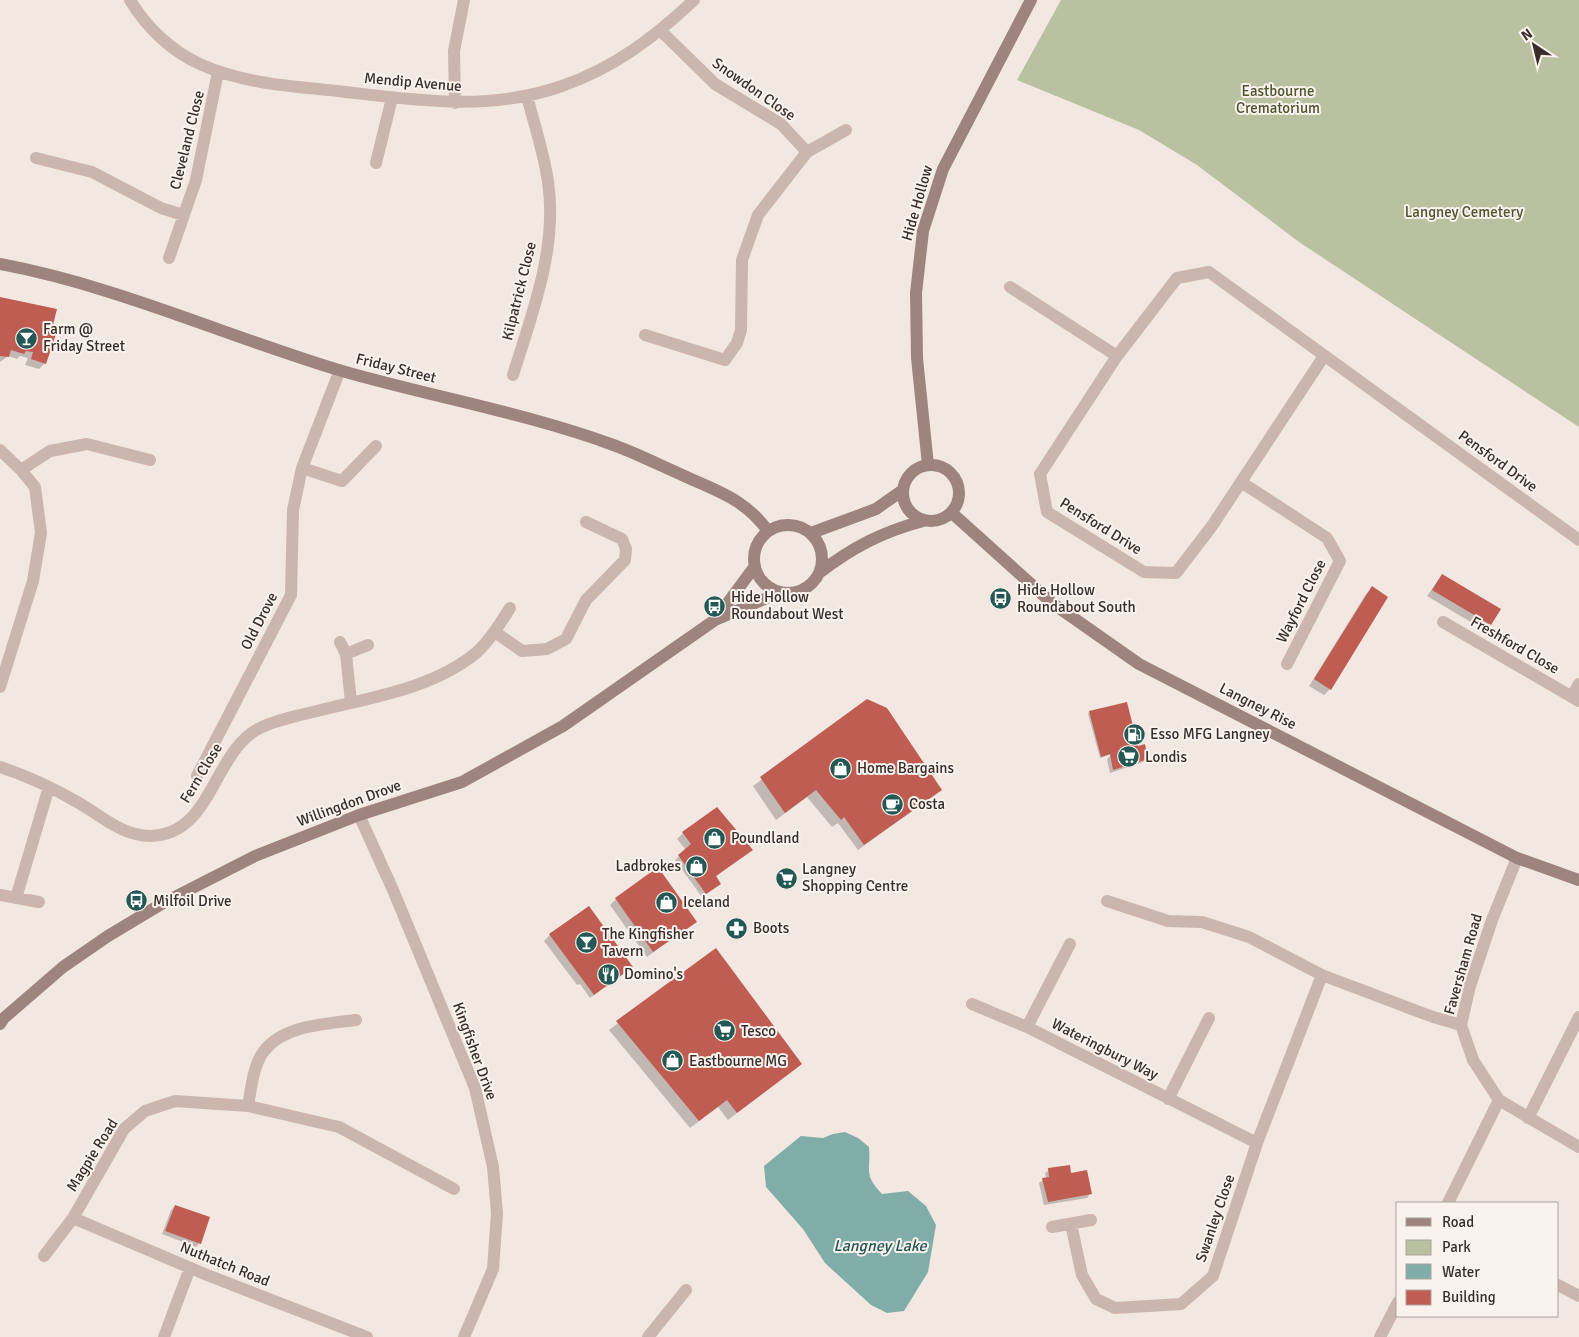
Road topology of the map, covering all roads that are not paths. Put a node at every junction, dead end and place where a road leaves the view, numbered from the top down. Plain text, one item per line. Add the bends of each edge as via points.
1 (130, 0) edge
2 (464, 0) edge
3 (694, 0) edge
4 (1031, 0) edge
5 (661, 31) junction
6 (218, 72) junction
7 (527, 96) junction
8 (392, 98) junction
9 (455, 103) junction
10 (846, 130) dead end
11 (806, 152) junction
12 (36, 158) dead end
13 (376, 163) dead end
14 (183, 215) junction
15 (168, 258) dead end
16 (0, 264) edge
17 (1010, 287) dead end
18 (645, 335) dead end
19 (1117, 356) junction
20 (1324, 356) junction
21 (340, 370) junction
22 (513, 375) dead end
23 (376, 446) dead end
24 (0, 450) edge
25 (150, 460) dead end
26 (928, 465) junction
27 (302, 468) junction
28 (21, 470) junction
29 (1241, 482) junction
30 (903, 490) junction
31 (952, 513) junction
32 (923, 521) junction
33 (586, 522) dead end
34 (768, 531) junction
35 (811, 533) junction
36 (1579, 540) edge
37 (755, 566) junction
38 (820, 573) junction
39 (781, 592) junction
40 (510, 608) dead end
41 (715, 620) junction
42 (1443, 622) dead end
43 (495, 632) junction
44 (340, 642) dead end
45 (368, 644) dead end
46 (346, 654) junction
47 (1287, 664) dead end
48 (1579, 684) edge
49 (0, 687) edge
50 (1575, 699) edge
51 (351, 702) junction
52 (0, 767) edge
53 (197, 776) dead end
54 (49, 787) junction
55 (359, 815) junction
56 (1516, 858) junction
57 (1579, 880) edge
58 (0, 895) edge
59 (16, 898) junction
60 (1107, 901) dead end
61 (39, 902) dead end
62 (1070, 944) dead end
63 (1322, 975) junction
64 (972, 1004) dead end
65 (1579, 1017) edge
66 (1209, 1018) dead end
67 (2, 1019) edge
68 (356, 1020) dead end
69 (1462, 1025) junction
70 (1027, 1027) junction
71 (1168, 1099) junction
72 (1499, 1100) junction
73 (248, 1106) junction
74 (1528, 1118) junction
75 (1257, 1143) junction
76 (1579, 1147) edge
77 (454, 1189) dead end
78 (1448, 1202) edge
79 (73, 1218) junction
80 (1091, 1220) dead end
81 (1071, 1224) junction
82 (1052, 1227) dead end
83 (44, 1256) dead end
84 (190, 1268) junction
85 (1559, 1286) edge
86 (686, 1290) dead end
87 (1579, 1296) edge
88 (1396, 1306) edge
89 (164, 1337) edge
90 (367, 1337) edge
91 (464, 1337) edge
92 (648, 1337) edge
93 (1380, 1337) edge

1 - 6 street, Mendip Avenue via 163,40 185,56
2 - 9 street via 454,51
3 - 5 street, Mendip Avenue
4 - 26 main road, Hide Hollow via 943,169 923,231 916,293 917,358
5 - 7 street, Mendip Avenue via 617,60 563,86
5 - 11 street, Snowdon Close via 715,84 780,124
6 - 8 street, Mendip Avenue via 278,85
6 - 14 street, Cleveland Close via 196,180
7 - 9 street, Mendip Avenue via 498,102
7 - 22 street, Kilpatrick Close via 548,182 549,243 535,306
8 - 9 street, Mendip Avenue
8 - 13 street
10 - 11 street
11 - 18 street via 758,215 748,238 742,260 741,330 737,343 725,360
12 - 14 street, Cleveland Close via 92,172 161,208
14 - 15 street, Cleveland Close
16 - 21 main road, Friday Street via 141,302
17 - 19 street
19 - 20 street, Pensford Drive via 1176,278 1209,272
19 - 29 street, Pensford Drive via 1040,474 1047,512 1144,572 1176,573
20 - 29 street, Pensford Drive
20 - 36 street, Pensford Drive
21 - 27 street, Old Drove
21 - 34 main road, Friday Street via 511,414 616,446 731,497 756,515
23 - 27 street via 342,481
24 - 28 street
25 - 28 street via 87,444 50,451
26 - 30 main road via 911,473
26 - 31 main road via 947,470 958,485 957,504
27 - 53 street, Old Drove via 293,510 291,595
28 - 49 street via 35,487 41,533 33,581
29 - 47 street, Wayford Close via 1327,538 1340,560
30 - 32 main road via 907,509
30 - 35 main road via 876,509
31 - 32 main road via 938,521
31 - 56 main road, Langney Rise via 1052,603 1139,664
32 - 38 main road via 876,536
33 - 43 street via 622,539 626,560 586,600 566,639 546,649 522,651
34 - 35 main road via 786,525 804,528
34 - 37 main road via 756,547
35 - 38 main road via 822,552
37 - 39 main road via 764,583
37 - 41 main road, Willingdon Drove
38 - 39 main road via 804,590
39 - 41 main road, Willingdon Drove
40 - 43 street, Fern Close
41 - 55 main road, Willingdon Drove via 563,726 462,782
42 - 50 street, Freshford Close
43 - 51 street, Fern Close via 476,653 436,678 385,695
44 - 46 street
45 - 46 street
46 - 51 street
48 - 50 street, Freshford Close
51 - 54 street, Fern Close via 260,727 240,741 195,815 172,832 148,836 121,830
52 - 54 street, Fern Close
54 - 59 street
55 - 67 main road, Willingdon Drove via 255,856 163,903 63,967
55 - 91 street, Kingfisher Drive via 475,1088 493,1167 497,1213 493,1269
56 - 57 main road, Langney Rise
56 - 69 street, Faversham Road via 1470,986
58 - 59 street
59 - 61 street
60 - 63 street via 1168,921 1202,922 1249,937
62 - 70 street, Wateringbury Way
63 - 69 street via 1432,1017
63 - 75 street, Swanley Close
64 - 70 street, Wateringbury Way
65 - 74 street
66 - 71 street, Wateringbury Way
68 - 73 street via 281,1036 263,1052
69 - 72 street, Faversham Road via 1473,1060
70 - 71 street, Wateringbury Way
71 - 75 street, Wateringbury Way
72 - 74 street, Faversham Road
72 - 78 street
73 - 77 street, Magpie Road via 339,1126
73 - 79 street, Magpie Road via 174,1101 145,1111 124,1129
74 - 76 street, Faversham Road
75 - 81 street, Swanley Close via 1213,1276 1182,1304 1115,1308 1096,1298 1082,1275
79 - 83 street, Magpie Road
79 - 84 street, Nuthatch Road
80 - 81 street
81 - 82 street
84 - 89 street
84 - 90 street, Nuthatch Road
85 - 87 street
86 - 92 street
88 - 93 street

